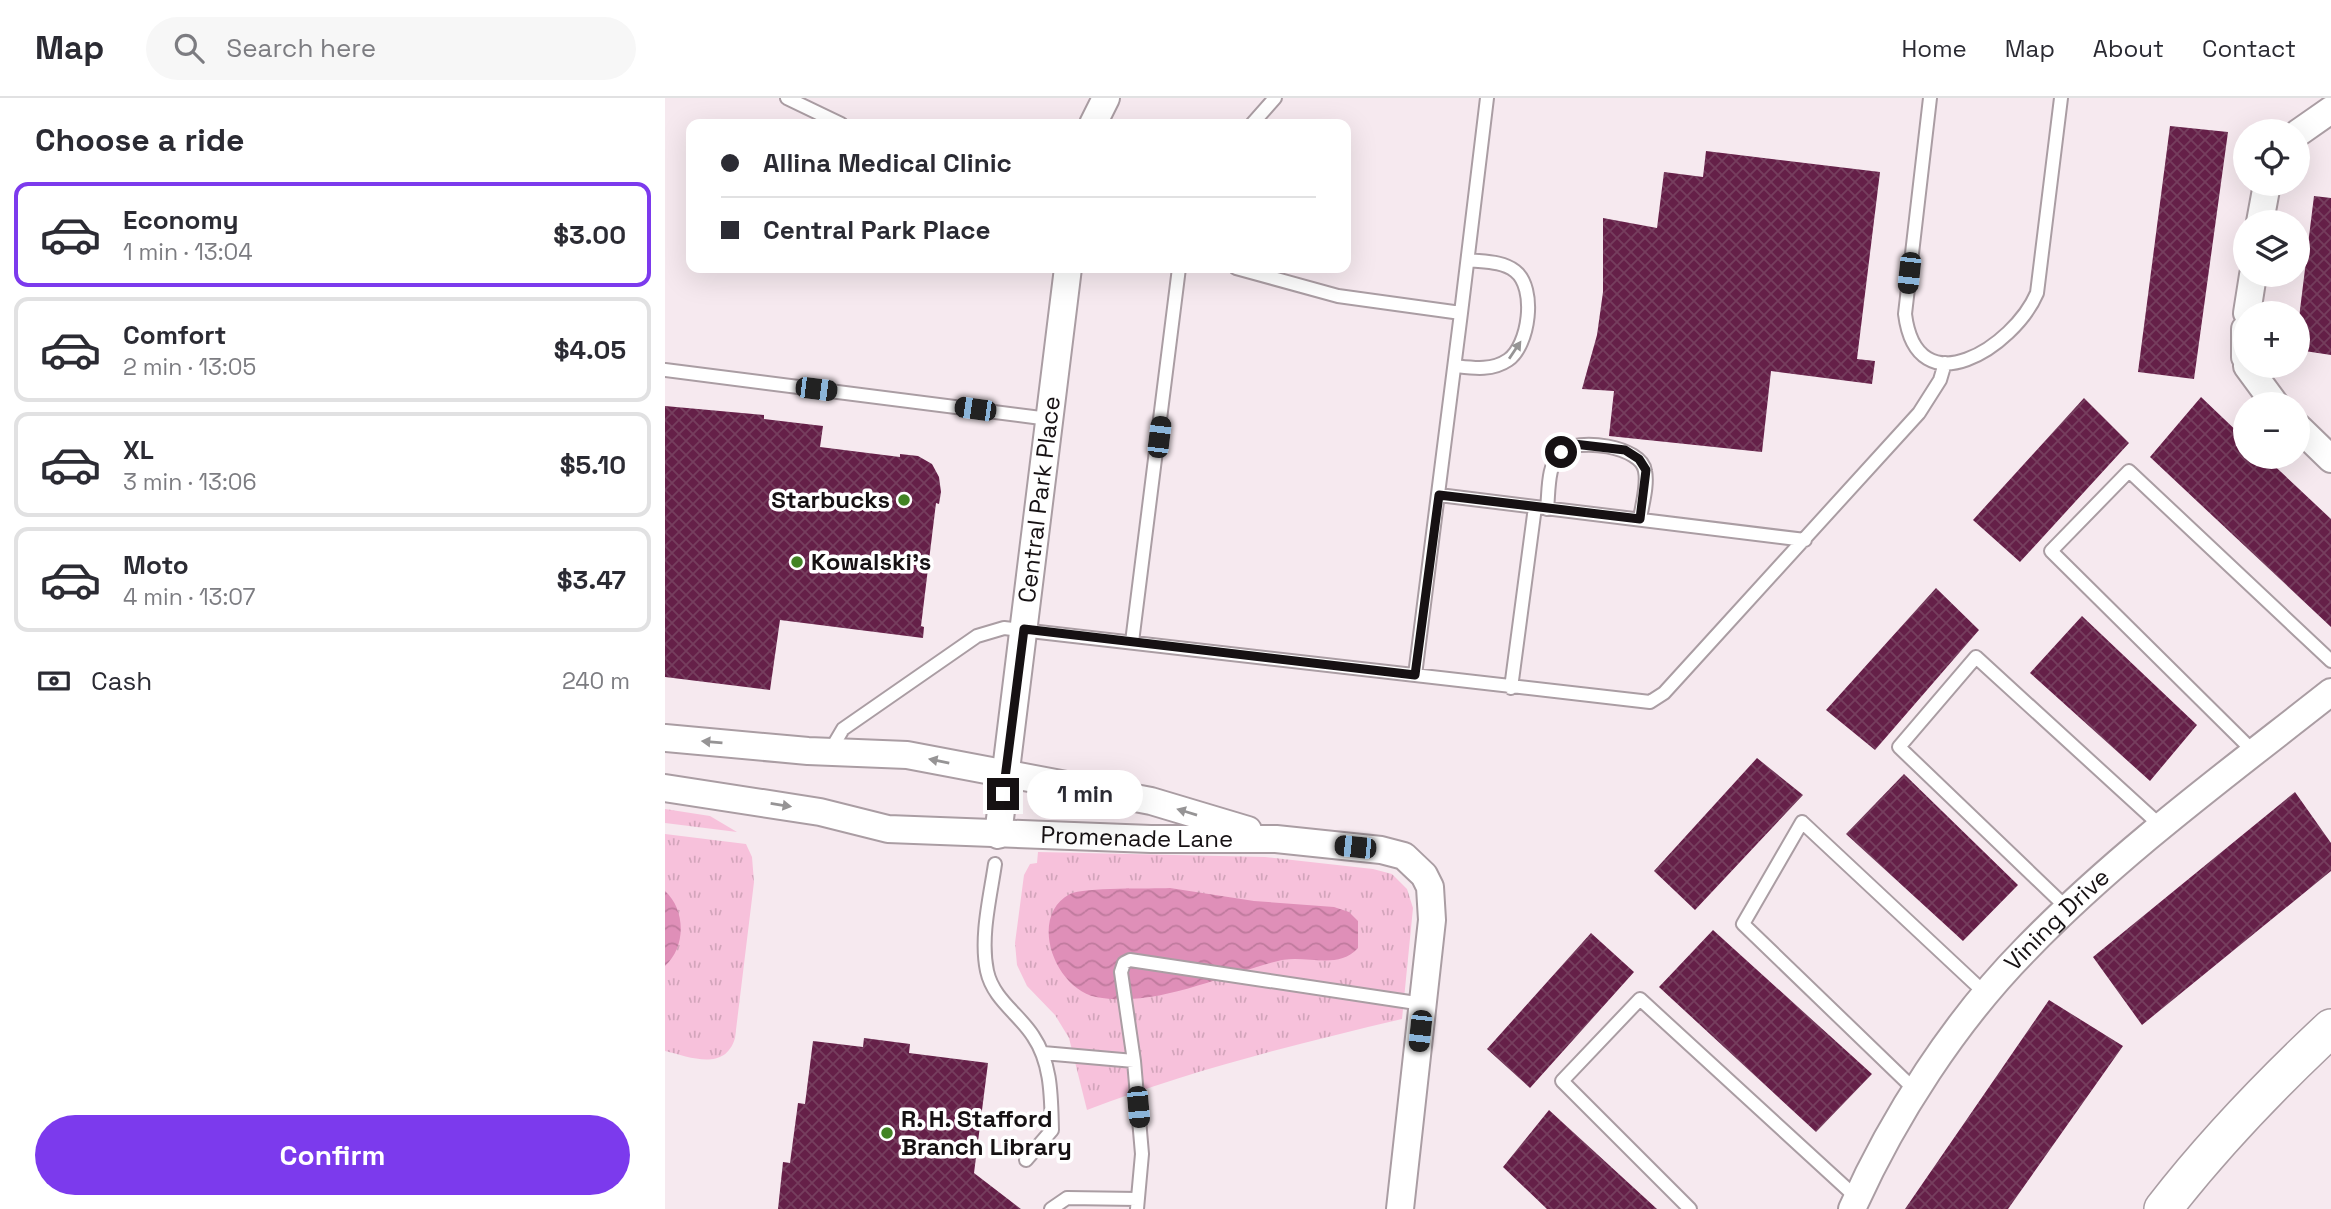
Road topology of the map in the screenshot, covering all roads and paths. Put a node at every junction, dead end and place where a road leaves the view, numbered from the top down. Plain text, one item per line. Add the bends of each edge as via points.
1 (787, 98) edge
2 (1106, 98) edge
3 (1275, 98) edge
4 (1487, 98) edge
5 (1930, 98) edge
6 (2061, 98) edge
7 (2331, 110) edge
8 (831, 119) edge
9 (1096, 119) edge
10 (1256, 119) edge
11 (2310, 125) edge
12 (1468, 261) junction
13 (1067, 273) edge
14 (1178, 273) edge
15 (1254, 273) edge
16 (1461, 313) junction
17 (1945, 363) junction
18 (1455, 366) junction
19 (665, 370) edge
20 (1049, 419) junction
21 (2310, 438) edge
22 (2331, 459) edge
23 (1439, 495) junction
24 (1541, 508) junction
25 (1640, 519) junction
26 (1805, 540) junction
27 (1024, 629) junction
28 (1132, 642) junction
29 (2331, 661) edge
30 (1415, 675) junction
31 (1511, 688) junction
32 (2331, 692) edge
33 (665, 738) edge
34 (830, 751) junction
35 (2254, 752) junction
36 (1006, 773) junction
37 (665, 788) edge
38 (2162, 827) junction
39 (998, 835) junction
40 (1276, 839) junction
41 (995, 864) dead end
42 (2068, 909) junction
43 (1986, 994) junction
44 (1423, 1004) junction
45 (2331, 1028) edge
46 (1043, 1053) junction
47 (1134, 1060) junction
48 (1915, 1090) junction
49 (1025, 1160) dead end
50 (1854, 1203) edge
51 (1137, 1204) edge
52 (1051, 1209) edge
53 (1400, 1209) edge
54 (1690, 1209) edge
55 (2163, 1209) edge

1 - 8 lane
2 - 9 street
3 - 10 lane
4 - 12 lane
5 - 17 lane via 1905,314 1916,346
6 - 17 lane via 2040,281 2032,305 1989,350 1966,362
7 - 11 street
12 - 16 lane
18 -> 12 lane via 1488,368 1515,355 1528,297 1521,277 1511,268
13 - 20 street, Central Park Place
14 - 28 lane
15 - 16 lane via 1338,296
16 - 18 lane
17 - 26 lane via 1919,413
18 - 23 lane
19 - 20 lane
20 - 27 street, Central Park Place
21 - 22 street
23 - 24 lane
23 - 30 lane
24 - 25 lane
24 - 25 lane via 1552,466 1561,452 1574,444 1625,450 1639,459 1646,470
24 - 31 lane
25 - 26 lane
26 - 31 lane via 1658,699 1634,703
27 - 28 lane
27 - 34 lane via 977,636 843,729
27 - 36 street, Central Park Place
28 - 30 lane
29 - 35 lane via 2129,471 2051,551
30 - 31 lane
32 - 35 street, Vining Drive
34 -> 33 street
36 -> 34 street via 907,755
35 - 38 street, Vining Drive
36 - 39 street, Central Park Place
40 -> 36 street, Promenade Lane via 1151,801
37 -> 39 street via 801,808 888,829
38 - 42 street, Vining Drive
38 - 42 lane via 1976,657 1899,747
39 - 40 street, Promenade Lane
40 - 44 street, Promenade Lane via 1381,850 1415,864 1430,887 1432,903
41 - 46 lane via 984,948 987,974 999,998
42 - 43 street, Vining Drive
43 - 48 street, Vining Drive
43 - 48 lane via 1801,822 1743,924
44 - 47 lane via 1130,960 1121,972
44 - 53 street, Promenade Lane
45 - 55 street via 2263,1091
46 - 47 lane
46 - 49 lane via 1052,1130
47 - 51 lane via 1142,1154
48 - 50 street, Vining Drive
50 - 54 lane via 1640,999 1562,1082
51 - 52 lane via 1067,1198

